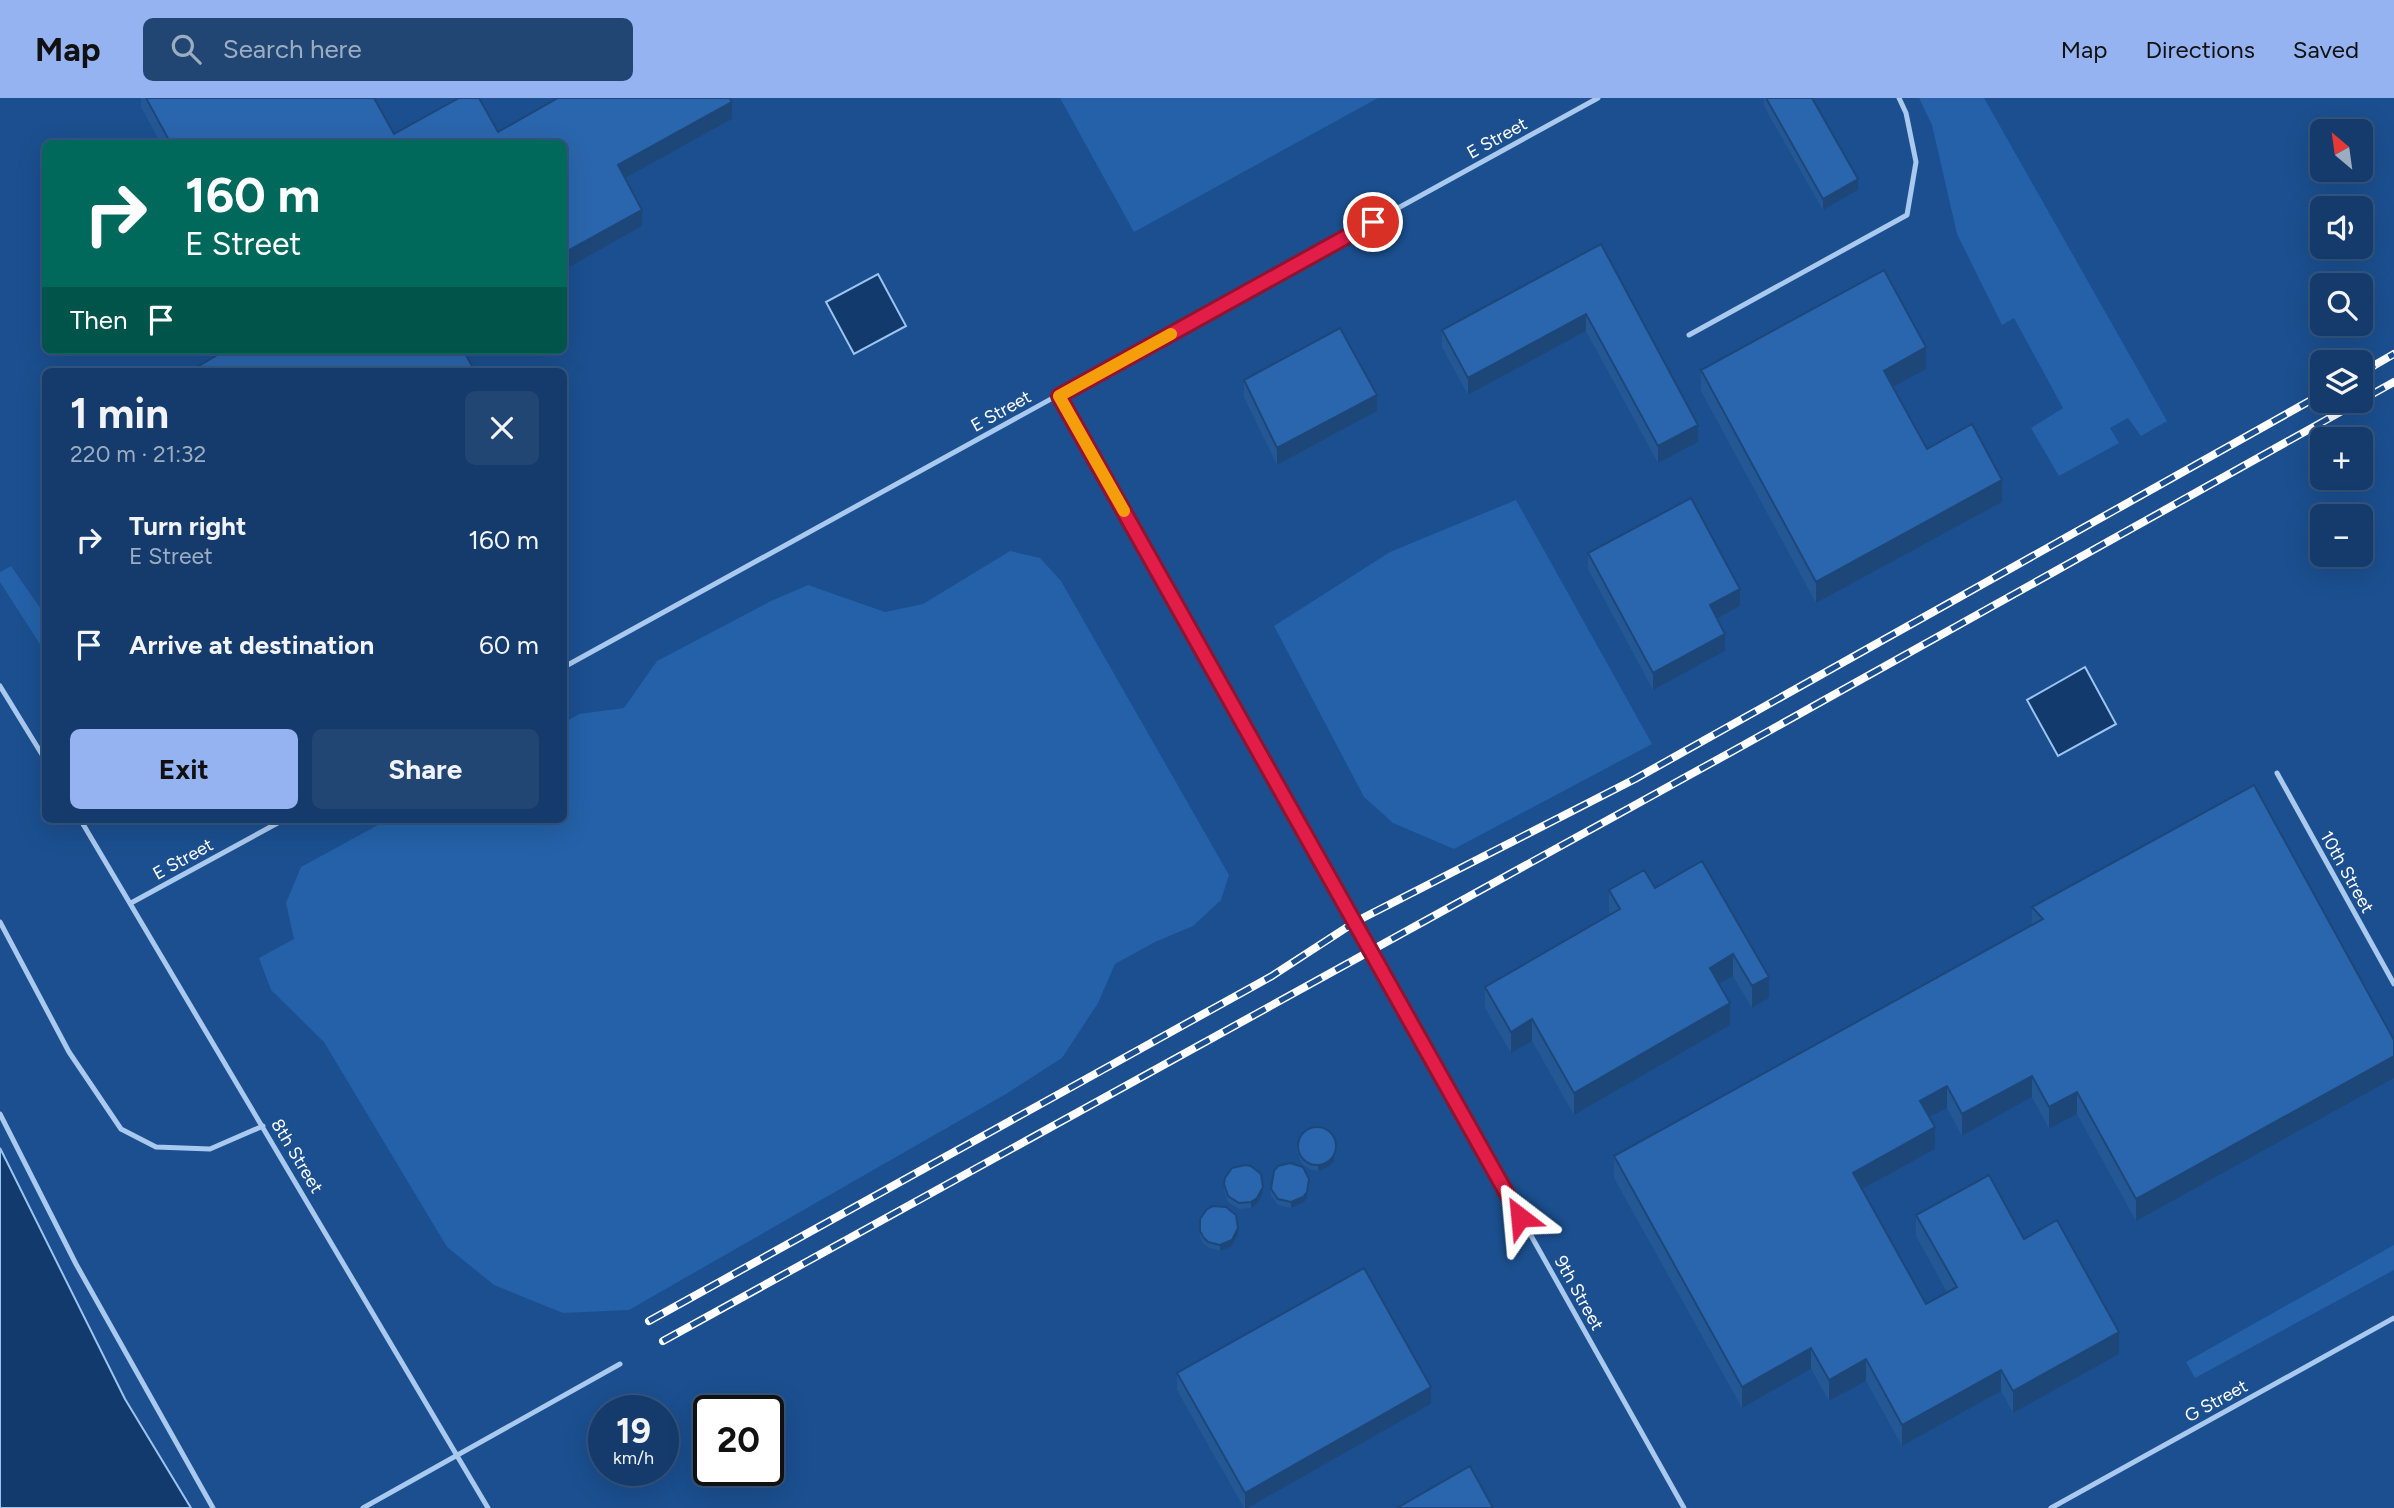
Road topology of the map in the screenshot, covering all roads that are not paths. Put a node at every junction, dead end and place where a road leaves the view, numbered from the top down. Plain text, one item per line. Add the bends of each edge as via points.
1 (1598, 98) edge
2 (1899, 98) edge
3 (1689, 335) dead end
4 (1059, 396) junction
5 (567, 665) edge
6 (0, 686) edge
7 (42, 754) edge
8 (2277, 773) dead end
9 (82, 823) edge
10 (278, 823) edge
11 (131, 903) junction
12 (0, 922) edge
13 (2394, 984) edge
14 (0, 1114) edge
15 (263, 1126) junction
16 (2394, 1318) edge
17 (620, 1364) dead end
18 (457, 1455) junction
19 (213, 1508) edge
20 (363, 1508) edge
21 (488, 1508) edge
22 (1684, 1508) edge
23 (2051, 1508) edge

1 - 4 lane, E Street
2 - 3 lane via 1916,162 1907,215
4 - 5 lane, E Street
4 - 22 lane, 9th Street
6 - 7 lane
8 - 13 lane, 10th Street
9 - 11 lane, 8th Street
10 - 11 lane, E Street
11 - 15 lane, 8th Street
12 - 15 lane via 69,1052 121,1129 156,1147 210,1149
14 - 19 lane via 76,1264
15 - 18 lane, 8th Street
16 - 23 lane, G Street
17 - 18 lane
18 - 20 lane
18 - 21 lane, 8th Street

